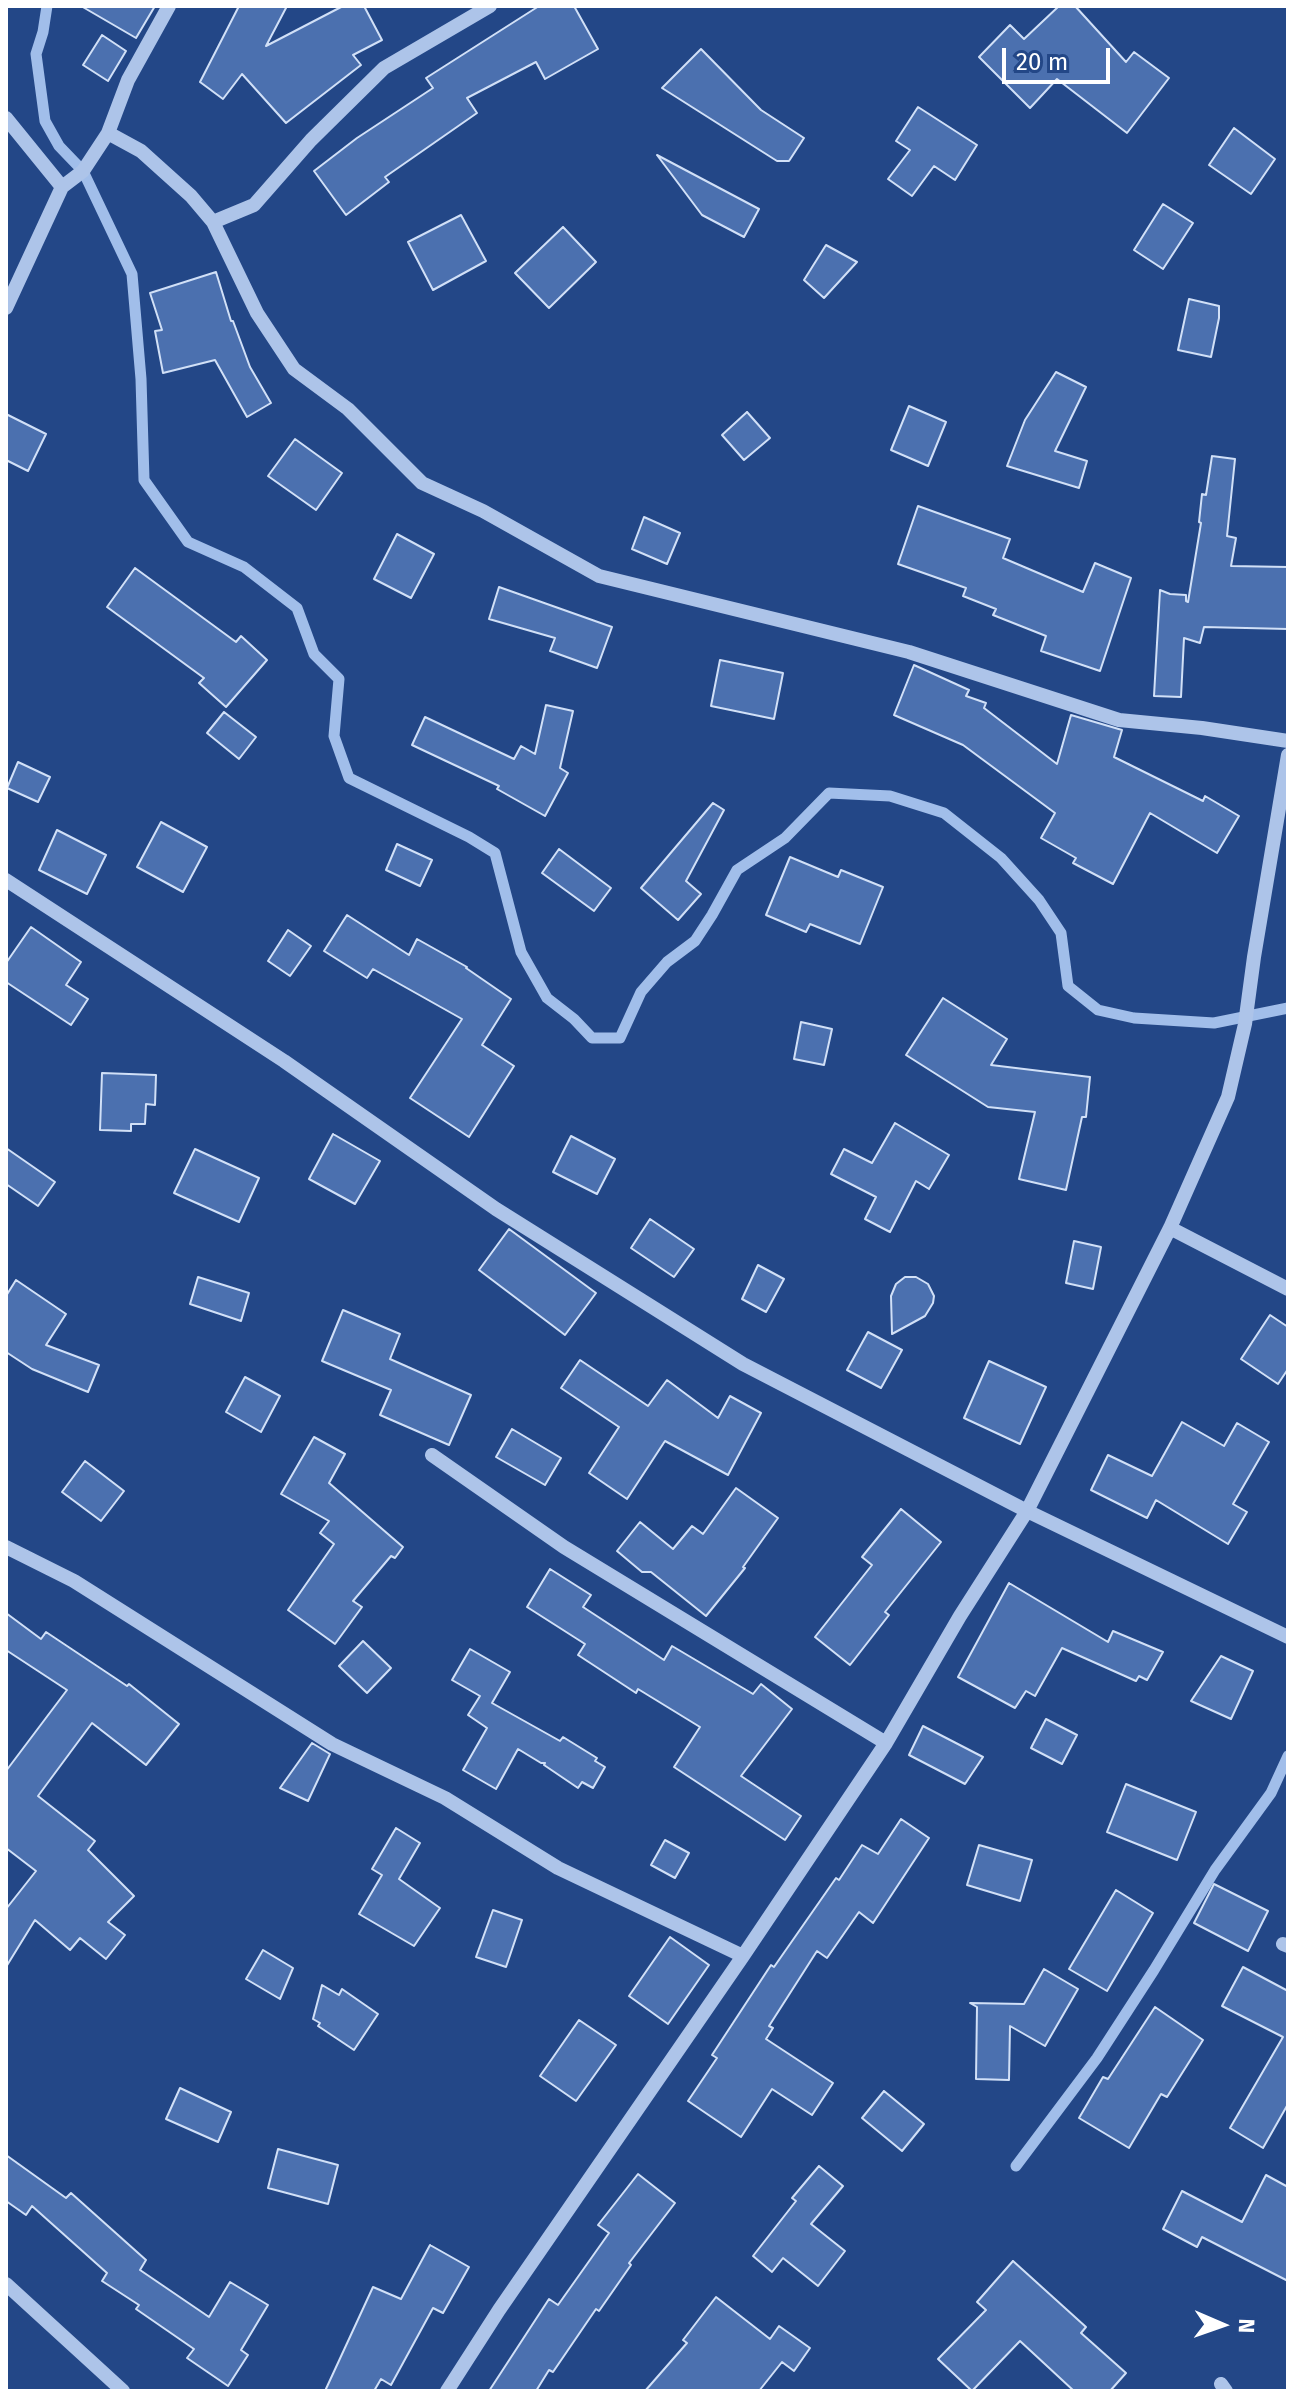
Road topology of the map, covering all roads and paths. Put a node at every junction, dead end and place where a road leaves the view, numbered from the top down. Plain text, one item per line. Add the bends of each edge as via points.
1 (169, 6) edge
2 (490, 6) edge
3 (6, 118) edge
4 (108, 133) junction
5 (62, 187) junction
6 (213, 222) junction
7 (6, 308) edge
8 (1288, 741) edge
9 (1287, 758) edge
10 (6, 880) edge
11 (1170, 1228) junction
12 (1288, 1289) edge
13 (432, 1455) dead end
14 (1027, 1511) junction
15 (6, 1547) edge
16 (1288, 1637) edge
17 (886, 1743) junction
18 (743, 1956) junction
19 (6, 2284) edge
20 (123, 2391) edge
21 (447, 2391) edge

1 - 4 street via 128,80
2 - 6 street via 384,68 254,205
3 - 5 street
4 - 5 street via 83,171
4 - 6 street via 141,151
5 - 7 street
6 - 8 street via 257,313 294,369 348,409 422,483 599,576 909,652 1119,720
9 - 11 street via 1245,1024 1228,1097
10 - 14 street via 284,1061 496,1209 743,1364
11 - 12 street
11 - 14 street
13 - 17 street via 564,1547
14 - 16 street
14 - 17 street
15 - 18 street via 74,1581 332,1744 445,1798 558,1868
17 - 18 street
18 - 21 street
19 - 20 street

